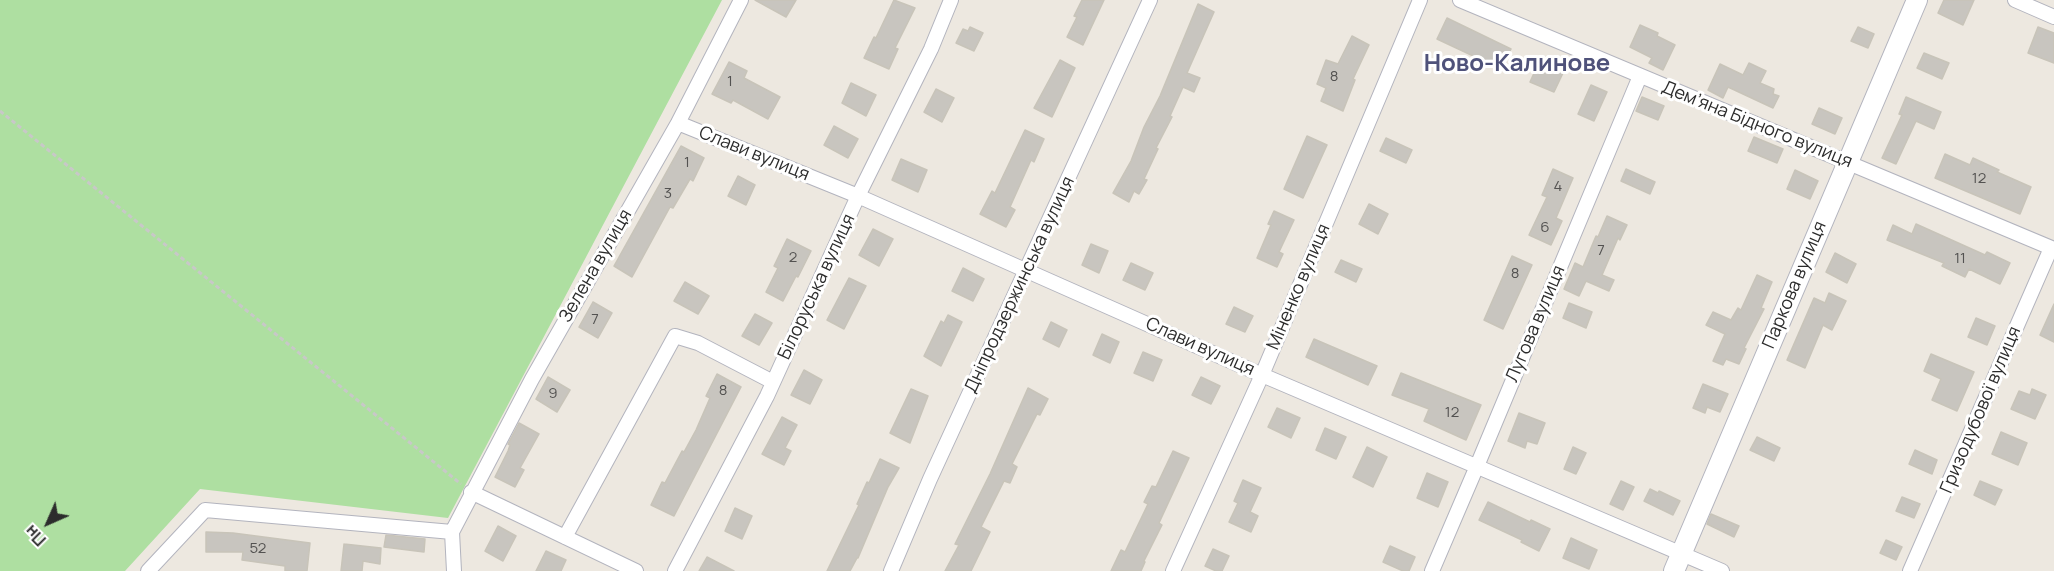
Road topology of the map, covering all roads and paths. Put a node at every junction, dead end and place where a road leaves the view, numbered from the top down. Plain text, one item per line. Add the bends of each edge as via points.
1 (741, 0) edge
2 (951, 0) edge
3 (1150, 0) edge
4 (1420, 0) edge
5 (1460, 0) edge
6 (1917, 0) edge
7 (2015, 0) edge
8 (2054, 17) edge
9 (1640, 76) junction
10 (0, 111) edge
11 (678, 123) junction
12 (1847, 162) junction
13 (858, 196) junction
14 (2052, 249) edge
15 (1027, 270) junction
16 (1262, 375) junction
17 (773, 382) junction
18 (1477, 466) junction
19 (471, 492) junction
20 (452, 532) junction
21 (565, 537) junction
22 (1678, 562) edge
23 (148, 571) edge
24 (454, 571) edge
25 (636, 571) edge
26 (675, 571) edge
27 (891, 571) edge
28 (1173, 571) edge
29 (1432, 571) edge
30 (1722, 571) edge
31 (1910, 571) edge

1 - 11 street, Зелена вулиця
2 - 13 street, Білоруська вулиця
3 - 15 street, Дніпродзержинська вулиця
4 - 16 street, Міненко вулиця
5 - 9 street, Дем’яна Бідного вулиця
6 - 12 street, Паркова вулиця
7 - 8 street
9 - 12 street, Дем’яна Бідного вулиця
9 - 18 street, Лугова вулиця
10 - 19 path
11 - 13 street, Слави вулиця
11 - 19 street, Зелена вулиця
12 - 14 street, Дем’яна Бідного вулиця
12 - 22 street, Паркова вулиця
13 - 15 street, Слави вулиця
13 - 17 street, Білоруська вулиця
14 - 31 street, Гризодубової вулиця
15 - 16 street, Слави вулиця
15 - 27 street, Дніпродзержинська вулиця
16 - 18 street, Слави вулиця
16 - 28 street, Міненко вулиця
17 - 21 street via 698,343 675,336
17 - 26 street, Білоруська вулиця
18 - 22 street, Слави вулиця
18 - 29 street, Лугова вулиця
19 - 20 street, Зелена вулиця
19 - 21 street
20 - 23 street via 206,510
20 - 24 street, Зелена вулиця
21 - 25 street
22 - 30 street, Слави вулиця

